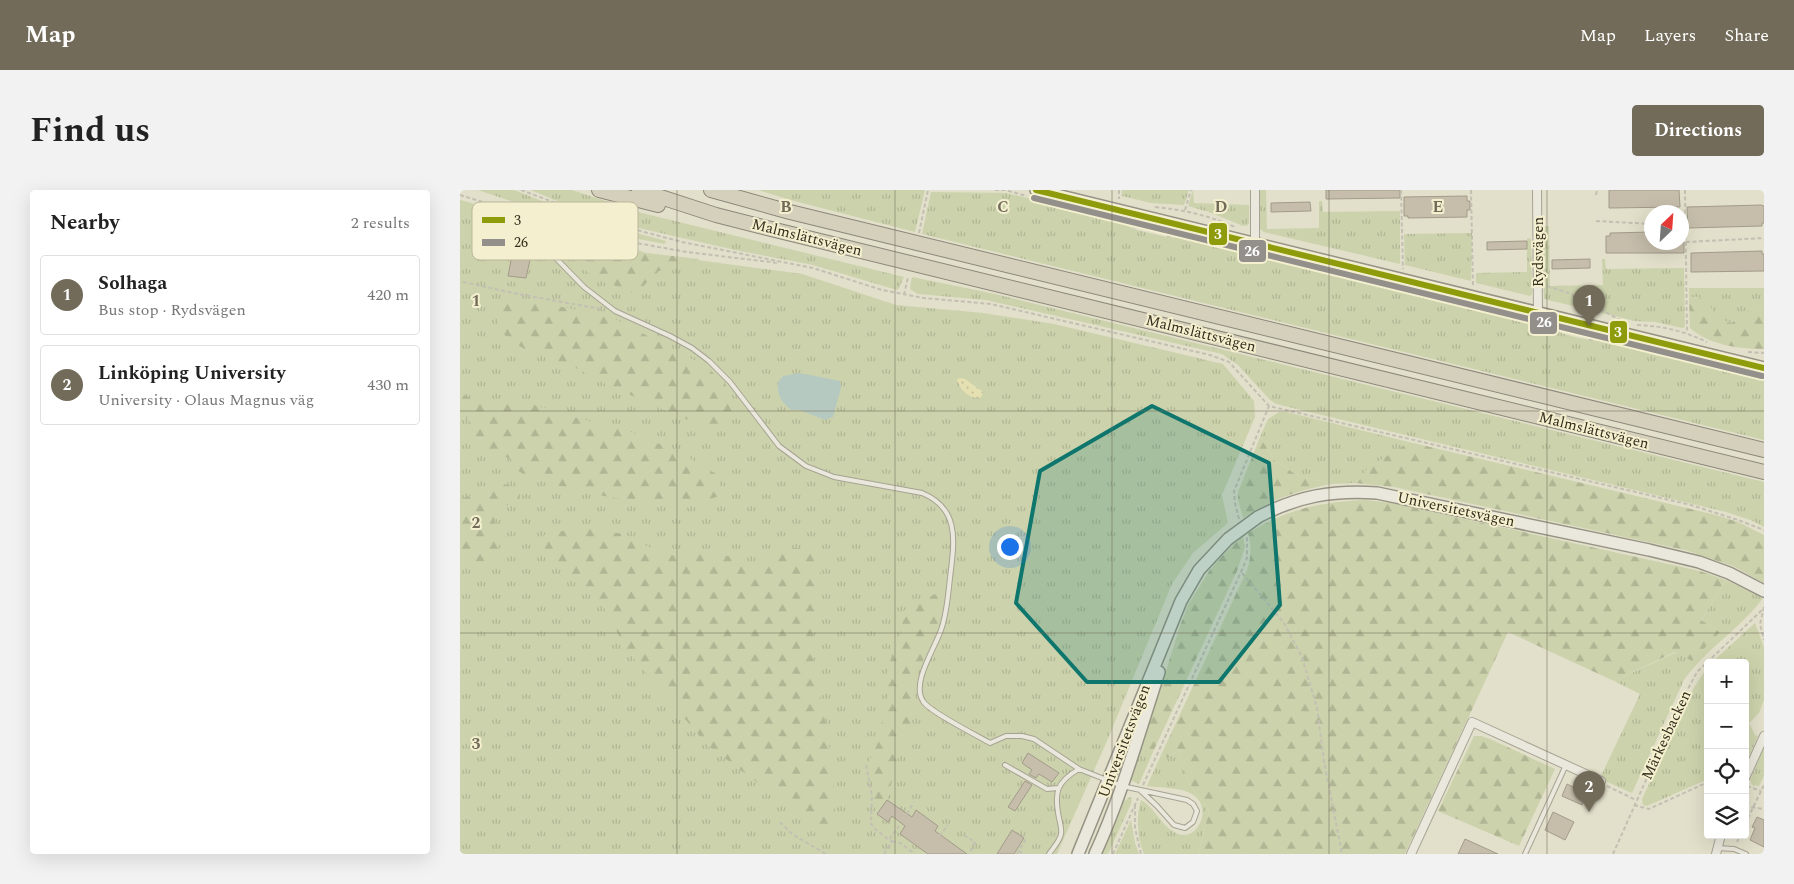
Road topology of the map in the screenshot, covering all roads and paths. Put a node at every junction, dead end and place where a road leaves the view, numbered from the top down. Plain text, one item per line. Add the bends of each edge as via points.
1 (521, 190) edge
2 (599, 190) edge
3 (639, 190) edge
4 (711, 190) edge
5 (928, 190) edge
6 (1036, 190) edge
7 (1119, 190) edge
8 (1191, 190) edge
9 (1255, 190) edge
10 (1401, 190) edge
11 (1471, 190) edge
12 (1537, 190) edge
13 (1597, 190) edge
14 (1685, 190) edge
15 (460, 195) edge
16 (1596, 195) dead end
17 (1119, 199) dead end
18 (483, 202) edge
19 (552, 202) edge
20 (1685, 205) edge
21 (1151, 207) dead end
22 (1185, 210) junction
23 (716, 215) junction
24 (1596, 221) dead end
25 (1644, 224) edge
26 (638, 231) edge
27 (919, 233) dead end
28 (1764, 238) edge
29 (1255, 239) junction
30 (1689, 242) edge
31 (638, 243) edge
32 (1686, 250) edge
33 (558, 260) edge
34 (791, 264) junction
35 (1403, 269) dead end
36 (908, 277) dead end
37 (463, 282) dead end
38 (1538, 283) junction
39 (1473, 287) dead end
40 (904, 295) junction
41 (615, 311) junction
42 (1538, 313) junction
43 (1608, 319) dead end
44 (1632, 325) dead end
45 (1687, 333) junction
46 (1711, 344) dead end
47 (1741, 352) dead end
48 (1764, 353) edge
49 (1764, 361) edge
50 (1744, 364) junction
51 (1764, 368) edge
52 (1269, 406) junction
53 (1764, 450) edge
54 (1764, 472) edge
55 (1241, 522) dead end
56 (1764, 530) edge
57 (1247, 536) dead end
58 (1241, 572) junction
59 (1764, 591) edge
60 (1181, 601) junction
61 (1763, 608) edge
62 (1764, 640) edge
63 (1764, 736) edge
64 (866, 765) dead end
65 (1005, 765) dead end
66 (1566, 765) junction
67 (1079, 769) junction
68 (1749, 769) edge
69 (1109, 781) junction
70 (1601, 782) joint
71 (1704, 784) edge
72 (1764, 785) edge
73 (1122, 786) junction
74 (1749, 786) edge
75 (1058, 788) junction
76 (1141, 791) junction
77 (1761, 791) junction
78 (1636, 800) junction
79 (914, 802) dead end
80 (1136, 803) junction
81 (1634, 805) junction
82 (1749, 806) edge
83 (1753, 807) junction
84 (1764, 809) edge
85 (907, 814) dead end
86 (1749, 816) edge
87 (780, 822) dead end
88 (948, 824) dead end
89 (899, 826) dead end
90 (964, 835) dead end
91 (940, 836) dead end
92 (1026, 839) dead end
93 (889, 840) junction
94 (892, 841) junction
95 (1019, 851) junction
96 (1717, 851) edge
97 (826, 854) edge
98 (884, 854) edge
99 (915, 854) edge
100 (969, 854) edge
101 (1017, 854) edge
102 (1024, 854) edge
103 (1049, 854) edge
104 (1078, 854) edge
105 (1095, 854) edge
106 (1113, 854) edge
107 (1141, 854) edge
108 (1342, 854) edge
109 (1411, 854) edge
110 (1525, 854) edge
111 (1613, 854) edge
112 (1746, 854) edge

1 - 19 path
2 - 23 highway via 656,205
3 - 23 highway, Malmslättsvägen
4 - 53 highway, Malmslättsvägen
5 - 27 path
6 - 29 main road
7 - 17 path
8 - 22 path
9 - 29 street
10 - 35 path
11 - 39 path
12 - 38 street, Rydsvägen
13 - 16 path
14 - 20 path
15 - 18 path
21 - 22 path
22 - 29 path via 1208,216
23 - 54 highway, Malmslättsvägen
24 - 25 path
26 - 34 path
28 - 30 path
29 - 42 main road
31 - 34 path
32 - 45 path
33 - 41 lane via 584,287
34 - 40 path
36 - 40 path
37 - 41 path
38 - 42 street, Rydsvägen
38 - 43 path via 1572,294 1626,324
40 - 52 path via 992,304 1221,358 1236,368
41 - 67 lane via 670,336 709,361 730,382 780,446 806,466 834,477 922,493 938,502 949,516 953,551 944,620 920,686 923,702 990,743 1006,736 1034,739
42 - 50 main road
44 - 45 path via 1659,326
45 - 46 path
47 - 48 path
49 - 50 main road
50 - 51 main road
52 - 55 path via 1234,491
52 - 56 path via 1691,505
57 - 58 path via 1247,558
58 - 76 path
58 - 108 path via 1284,624 1302,657 1317,708
59 - 60 main road, Universitetsvägen, bridge via 1699,562 1377,493 1352,492 1312,496 1258,517 1228,539 1199,570
60 - 69 main road, Universitetsvägen
60 - 73 main road, Universitetsvägen
61 - 62 path via 1760,624
61 - 78 path, Märkesbacken via 1697,672
63 - 68 street
64 - 93 path via 872,796 872,824
65 - 75 lane via 1047,789
66 - 70 street
66 - 109 street via 1472,722
66 - 110 lane
67 - 69 lane
67 - 75 lane via 1067,775
69 - 73 lane
69 - 104 main road, Universitetsvägen
70 - 78 path
71 - 81 path via 1649,809
72 - 77 path
73 - 76 lane
73 - 105 main road, Universitetsvägen
74 - 77 path
75 - 103 lane via 1056,805 1062,832
76 - 76 lane via 1174,825 1185,828 1193,822 1197,810 1187,800
76 - 80 path
77 - 83 path
78 - 81 path, Märkesbacken
79 - 85 path
80 - 106 path
80 - 107 path via 1135,828
81 - 111 path, Märkesbacken
82 - 83 path
83 - 84 path
83 - 86 path
87 - 97 path via 792,834
88 - 91 path
89 - 93 path
90 - 100 path via 974,842
92 - 95 path
93 - 94 path
94 - 98 path
94 - 99 path
95 - 101 path
95 - 102 path
96 - 112 lane via 1734,849

